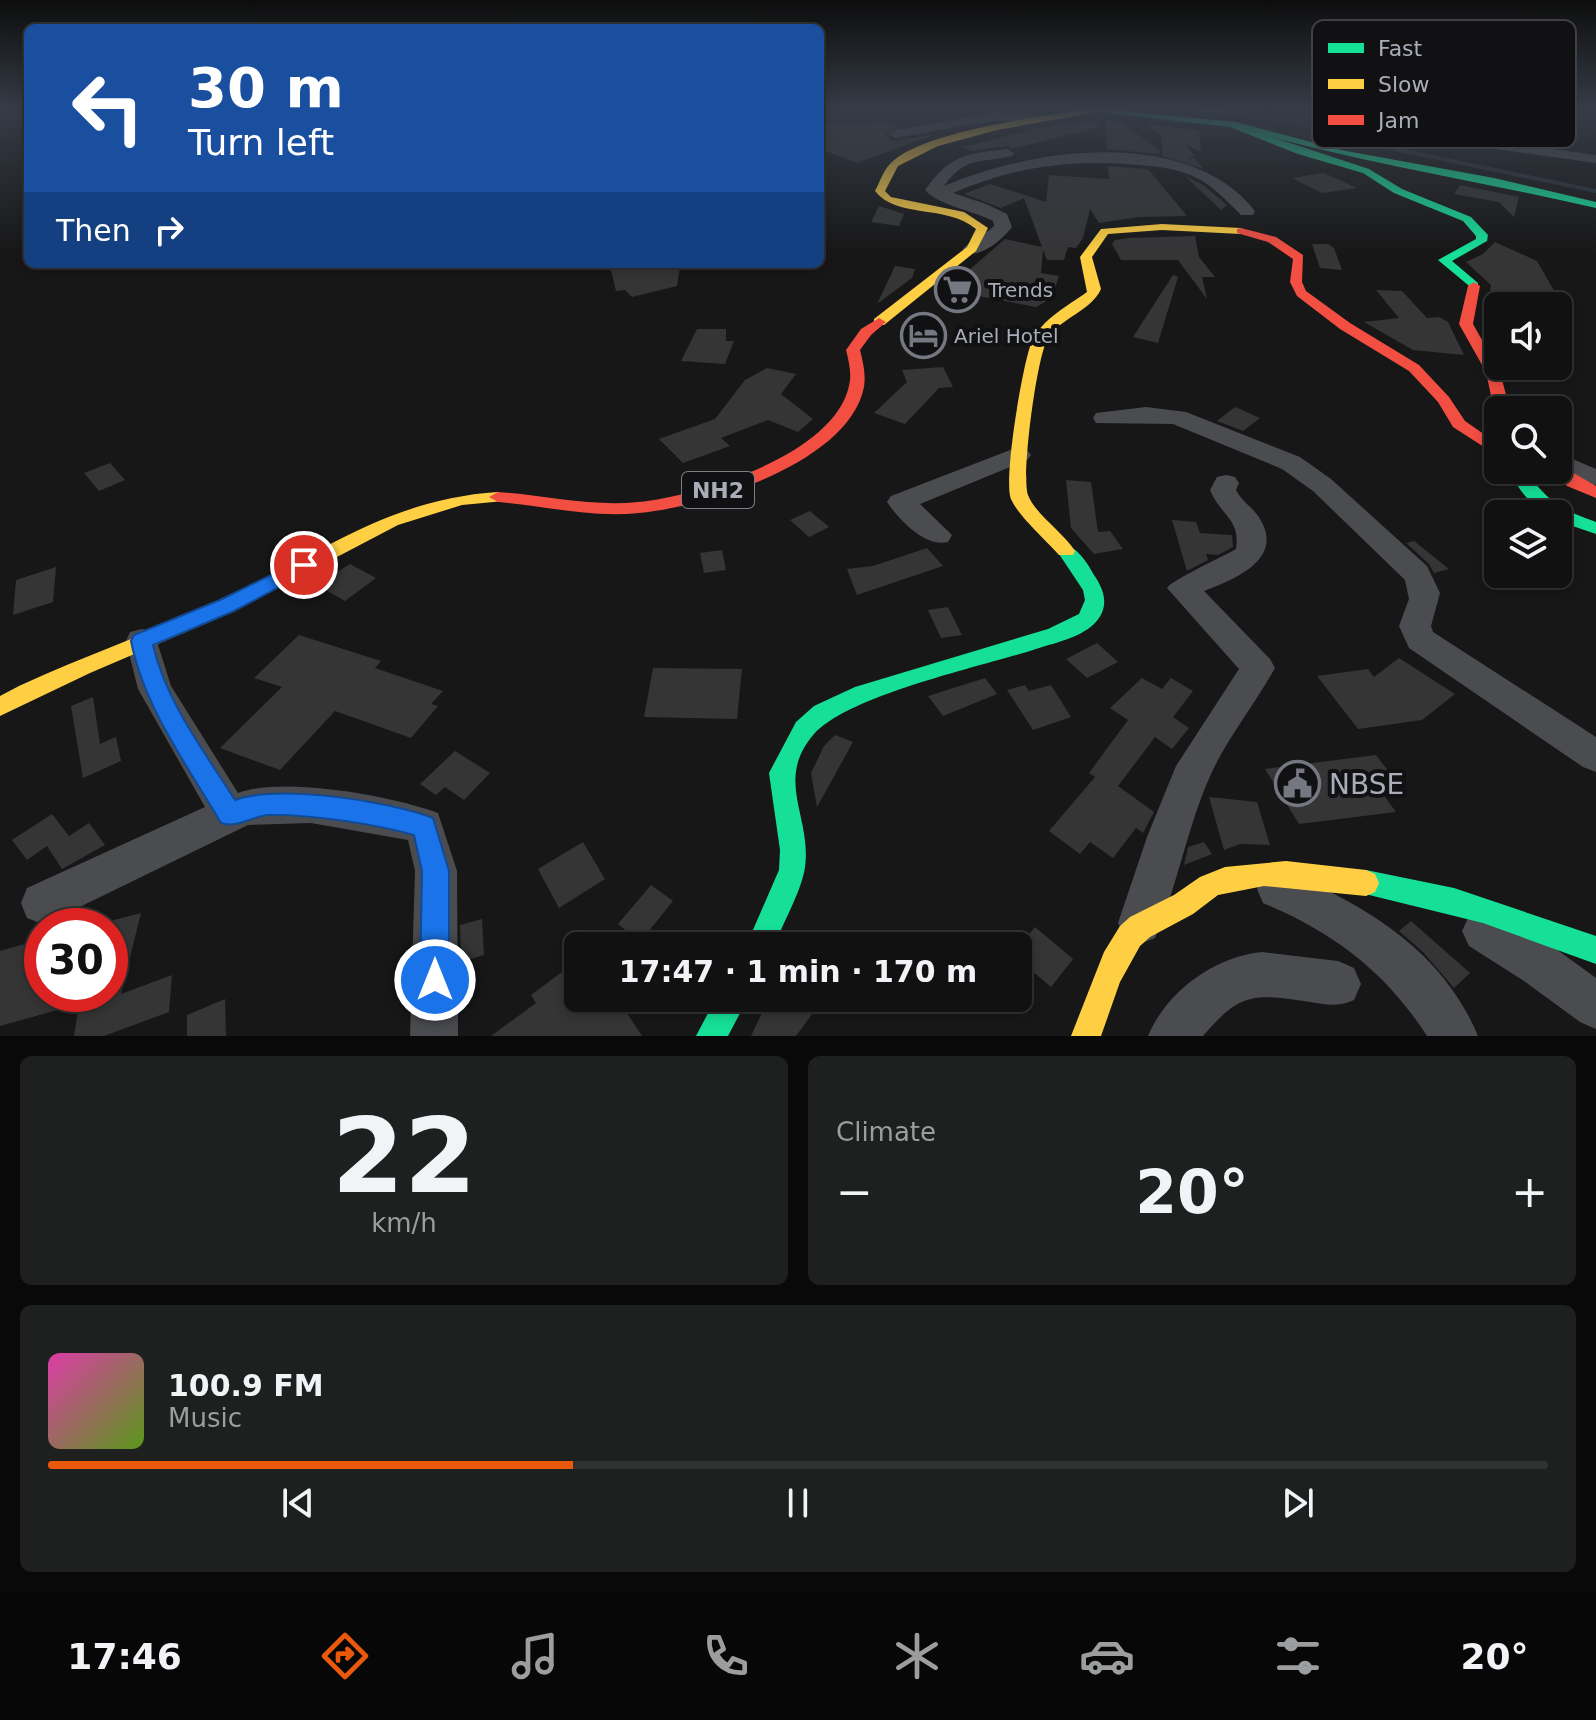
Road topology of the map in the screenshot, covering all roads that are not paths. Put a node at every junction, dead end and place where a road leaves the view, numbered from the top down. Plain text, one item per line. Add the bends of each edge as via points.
1 (905, 157) edge
2 (985, 157) edge
3 (1052, 157) edge
4 (1066, 157) edge
5 (1321, 157) edge
6 (1364, 157) edge
7 (938, 194) junction
8 (1596, 205) edge
9 (1247, 211) dead end
10 (972, 249) junction
11 (1499, 396) edge
12 (1105, 418) dead end
13 (1484, 441) edge
14 (1018, 455) junction
15 (1572, 469) edge
16 (1596, 477) edge
17 (1572, 481) edge
18 (1226, 483) dead end
19 (1526, 484) edge
20 (1596, 493) edge
21 (1539, 500) edge
22 (1572, 519) edge
23 (1596, 528) edge
24 (938, 535) dead end
25 (142, 641) junction
26 (0, 707) edge
27 (1596, 756) edge
28 (230, 815) junction
29 (1240, 875) junction
30 (1419, 890) junction
31 (42, 903) dead end
32 (1139, 928) junction
33 (766, 932) edge
34 (1596, 950) edge
35 (1338, 984) dead end
36 (1596, 1006) edge
37 (725, 1012) edge
38 (434, 1036) edge
39 (711, 1036) edge
40 (1086, 1036) edge
41 (1172, 1036) edge
42 (1454, 1036) edge

1 - 10 main road via 885,178 882,196 952,210 978,222 981,235
2 - 7 street via 956,162 933,190
3 - 7 street via 990,170
4 - 9 street via 1165,162 1199,172
5 - 11 main road via 1357,167 1398,191 1445,208 1482,235 1481,241 1444,260 1475,287 1466,324 1493,372
6 - 8 main road
7 - 10 street via 1001,218 1003,227
10 - 25 main road, NH2 via 866,332 853,350 856,391 837,426 797,456 750,480 636,508 588,508 525,497 483,496 446,503 392,522 227,606
12 - 27 street via 1177,417 1305,471 1424,584 1426,604 1415,626 1420,639
13 - 14 main road via 1459,424 1414,368 1301,293 1296,282 1299,258 1272,237 1139,227 1112,229 1100,236 1086,257 1093,294 1042,334 1031,365
14 - 24 street via 901,502
14 - 33 main road via 1020,499 1088,580 1097,599 1095,613 1081,626 1055,635 863,693 822,712 804,729 781,773 792,870
15 - 16 street
17 - 20 main road
18 - 32 street via 1225,498 1252,528 1250,554 1182,588 1258,668 1195,766
19 - 21 main road
22 - 23 main road
25 - 26 main road, NH2
25 - 28 street via 155,689
28 - 31 street
28 - 38 street via 268,804 382,815 424,826 436,871
29 - 30 main road via 1320,877
29 - 32 main road via 1209,886
29 - 42 street via 1301,898 1387,952
30 - 34 main road
30 - 36 street
32 - 40 main road via 1102,990
35 - 41 street via 1254,972 1226,981 1202,999
37 - 39 main road

